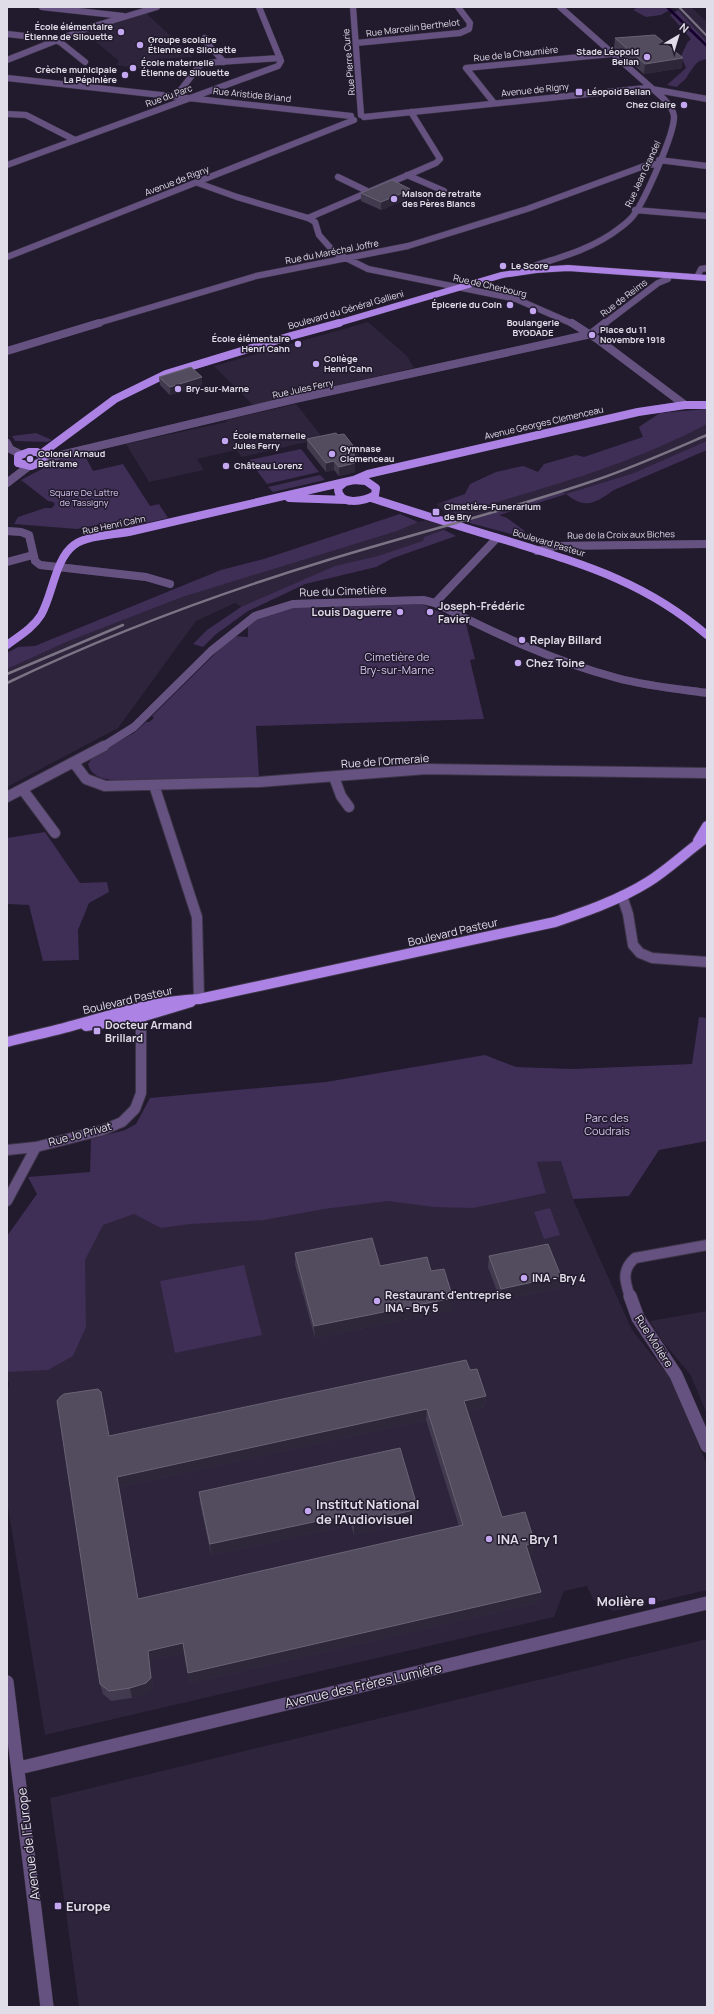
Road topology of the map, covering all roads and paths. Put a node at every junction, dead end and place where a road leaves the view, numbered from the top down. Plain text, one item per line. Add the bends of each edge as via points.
1 (42, 7) edge
2 (157, 7) edge
3 (259, 7) edge
4 (353, 7) edge
5 (458, 7) edge
6 (560, 7) edge
7 (127, 16) junction
8 (7, 34) edge
9 (205, 38) dead end
10 (56, 41) junction
11 (356, 43) junction
12 (611, 54) junction
13 (280, 58) junction
14 (7, 60) edge
15 (85, 62) dead end
16 (224, 62) junction
17 (7, 78) edge
18 (653, 88) junction
19 (176, 96) junction
20 (191, 98) junction
21 (707, 99) edge
22 (494, 103) junction
23 (411, 112) junction
24 (7, 114) edge
25 (362, 116) junction
26 (352, 118) junction
27 (75, 140) junction
28 (658, 162) junction
29 (7, 165) edge
30 (707, 166) edge
31 (407, 175) junction
32 (338, 177) dead end
33 (198, 183) junction
34 (367, 191) junction
35 (444, 191) dead end
36 (635, 210) junction
37 (707, 216) edge
38 (308, 218) junction
39 (7, 257) edge
40 (343, 258) junction
41 (560, 258) junction
42 (568, 268) junction
43 (707, 268) edge
44 (536, 270) junction
45 (697, 277) junction
46 (666, 278) junction
47 (707, 278) edge
48 (458, 288) junction
49 (590, 334) junction
50 (7, 351) edge
51 (685, 405) junction
52 (707, 405) edge
53 (7, 444) edge
54 (20, 454) junction
55 (42, 456) junction
56 (28, 466) junction
57 (388, 470) junction
58 (354, 480) junction
59 (7, 482) edge
60 (345, 482) junction
61 (373, 484) junction
62 (280, 497) junction
63 (372, 498) junction
64 (349, 500) junction
65 (7, 531) edge
66 (497, 538) junction
67 (707, 544) edge
68 (537, 551) junction
69 (33, 555) junction
70 (7, 562) edge
71 (60, 567) junction
72 (170, 584) dead end
73 (435, 603) junction
74 (707, 635) edge
75 (7, 646) edge
76 (707, 693) edge
77 (74, 763) junction
78 (707, 773) edge
79 (334, 777) junction
80 (154, 785) junction
81 (22, 790) junction
82 (7, 798) edge
83 (349, 807) dead end
84 (707, 826) edge
85 (55, 833) dead end
86 (707, 837) edge
87 (695, 846) junction
88 (622, 896) junction
89 (707, 962) edge
90 (199, 999) junction
91 (140, 1013) junction
92 (7, 1042) edge
93 (36, 1147) junction
94 (7, 1150) edge
95 (7, 1201) edge
96 (707, 1245) edge
97 (707, 1446) edge
98 (707, 1603) edge
99 (7, 1682) edge
100 (19, 1768) junction
101 (47, 2007) edge

1 - 7 street
2 - 7 street
3 - 13 street
4 - 11 street, Rue Pierre Curie
5 - 11 street, Rue Marcelin Berthelot via 470,23 469,29 460,33
6 - 12 street, Rue Jean Grandel
7 - 10 street
8 - 10 street
9 - 16 street
10 - 14 street
10 - 15 street
11 - 25 street, Rue Pierre Curie
12 - 18 street, Rue Jean Grandel
12 - 22 street, Rue de la Chaumière via 466,68
13 - 16 street
13 - 20 street, Rue du Parc via 280,63 276,66
16 - 19 street via 200,65
17 - 19 street, Rue Aristide Briand
18 - 21 street, Avenue de Rigny
18 - 22 street, Avenue de Rigny
18 - 28 street, Rue Jean Grandel via 670,105 674,117 670,138
19 - 20 street, Rue Aristide Briand
20 - 26 street, Rue Aristide Briand
20 - 27 street, Rue du Parc
22 - 23 street, Avenue de Rigny
23 - 25 street, Avenue de Rigny
23 - 31 street via 440,159
24 - 27 street via 26,115
25 - 26 street, Avenue de Rigny via 362,120
26 - 33 street, Avenue de Rigny
27 - 29 street, Rue du Parc
28 - 30 street
28 - 36 street, Rue Jean Grandel
28 - 40 street, Rue du Maréchal Joffre via 463,230 408,246
31 - 34 street
31 - 35 street
32 - 34 street
33 - 38 street
33 - 39 street, Avenue de Rigny
34 - 38 street
36 - 37 street
36 - 41 street, Rue Jean Grandel via 633,216 614,233 594,245
38 - 40 street, Rue de Cherbourg via 315,222 319,235 326,244
40 - 48 street, Rue de Cherbourg via 368,270
40 - 50 street, Rue du Maréchal Joffre via 256,276
41 - 42 street
41 - 44 street, Rue Jean Grandel via 536,265
42 - 44 main road, Boulevard du Général Gallieni
42 - 46 main road, Boulevard du Général Gallieni via 658,275 658,278
43 - 45 street via 701,270
44 - 48 main road, Boulevard du Général Gallieni via 502,275
45 - 46 main road
45 - 47 main road
46 - 49 street, Rue de Reims
48 - 49 street, Rue de Cherbourg via 516,299 566,320
48 - 55 main road, Boulevard du Général Gallieni via 166,374 115,399
49 - 51 street, Rue de Cherbourg
49 - 55 street, Rue Jules Ferry
51 - 52 main road, Avenue Georges Clemenceau
51 - 57 main road, Avenue Georges Clemenceau via 638,412
53 - 54 street
54 - 55 main road via 29,452
54 - 56 main road via 18,463
55 - 56 main road, Boulevard du Général Gallieni via 37,465
56 - 59 street
57 - 58 main road, Avenue Georges Clemenceau
57 - 61 main road, Avenue Georges Clemenceau
58 - 60 main road, Avenue Georges Clemenceau
58 - 61 main road via 365,480
60 - 62 main road
60 - 64 main road via 340,485 338,492
61 - 63 main road via 377,491
62 - 64 main road
62 - 71 main road, Rue Henri Cahn via 82,541 68,549
63 - 64 main road via 361,501
63 - 66 main road, Boulevard Pasteur
65 - 69 street via 29,535
66 - 68 main road, Boulevard Pasteur
66 - 73 street
67 - 68 street, Rue de la Croix aux Biches via 556,546
68 - 74 main road, Boulevard Pasteur via 617,577 639,587 677,610
69 - 70 street
69 - 71 street via 40,565
71 - 72 street via 146,577
71 - 75 main road, Rue Henri Cahn via 40,616
73 - 76 street, Rue du Cimetière via 533,649 601,673 639,683
73 - 77 street, Rue du Cimetière via 423,600 293,604 255,616 211,651 134,727
77 - 80 street, Rue de l'Ormeraie via 84,778 93,783 106,786
77 - 81 street, Rue du Cimetière
78 - 79 street, Rue de l'Ormeraie via 426,769
79 - 80 street, Rue de l'Ormeraie
79 - 83 street via 341,796
80 - 90 street via 197,916
81 - 82 street, Rue du Cimetière
81 - 85 street
84 - 87 main road, Boulevard Pasteur
86 - 87 main road, Boulevard Pasteur
87 - 88 main road, Boulevard Pasteur via 661,873
88 - 89 street via 633,945 640,953 652,958
88 - 90 main road, Boulevard Pasteur via 555,922
90 - 91 main road, Boulevard Pasteur via 174,1009
91 - 92 main road, Boulevard Pasteur via 104,1024 64,1028
91 - 93 street, Rue Jo Privat via 141,1093 135,1109 122,1122 103,1130
93 - 94 street, Rue Jo Privat
93 - 95 street, Rue Jo Privat
96 - 97 street, Rue Molière via 635,1258 628,1264 625,1272 626,1283 638,1318 676,1375
98 - 100 street, Avenue des Frères Lumière
99 - 100 street, Avenue de l'Europe
100 - 101 street, Avenue de l'Europe

